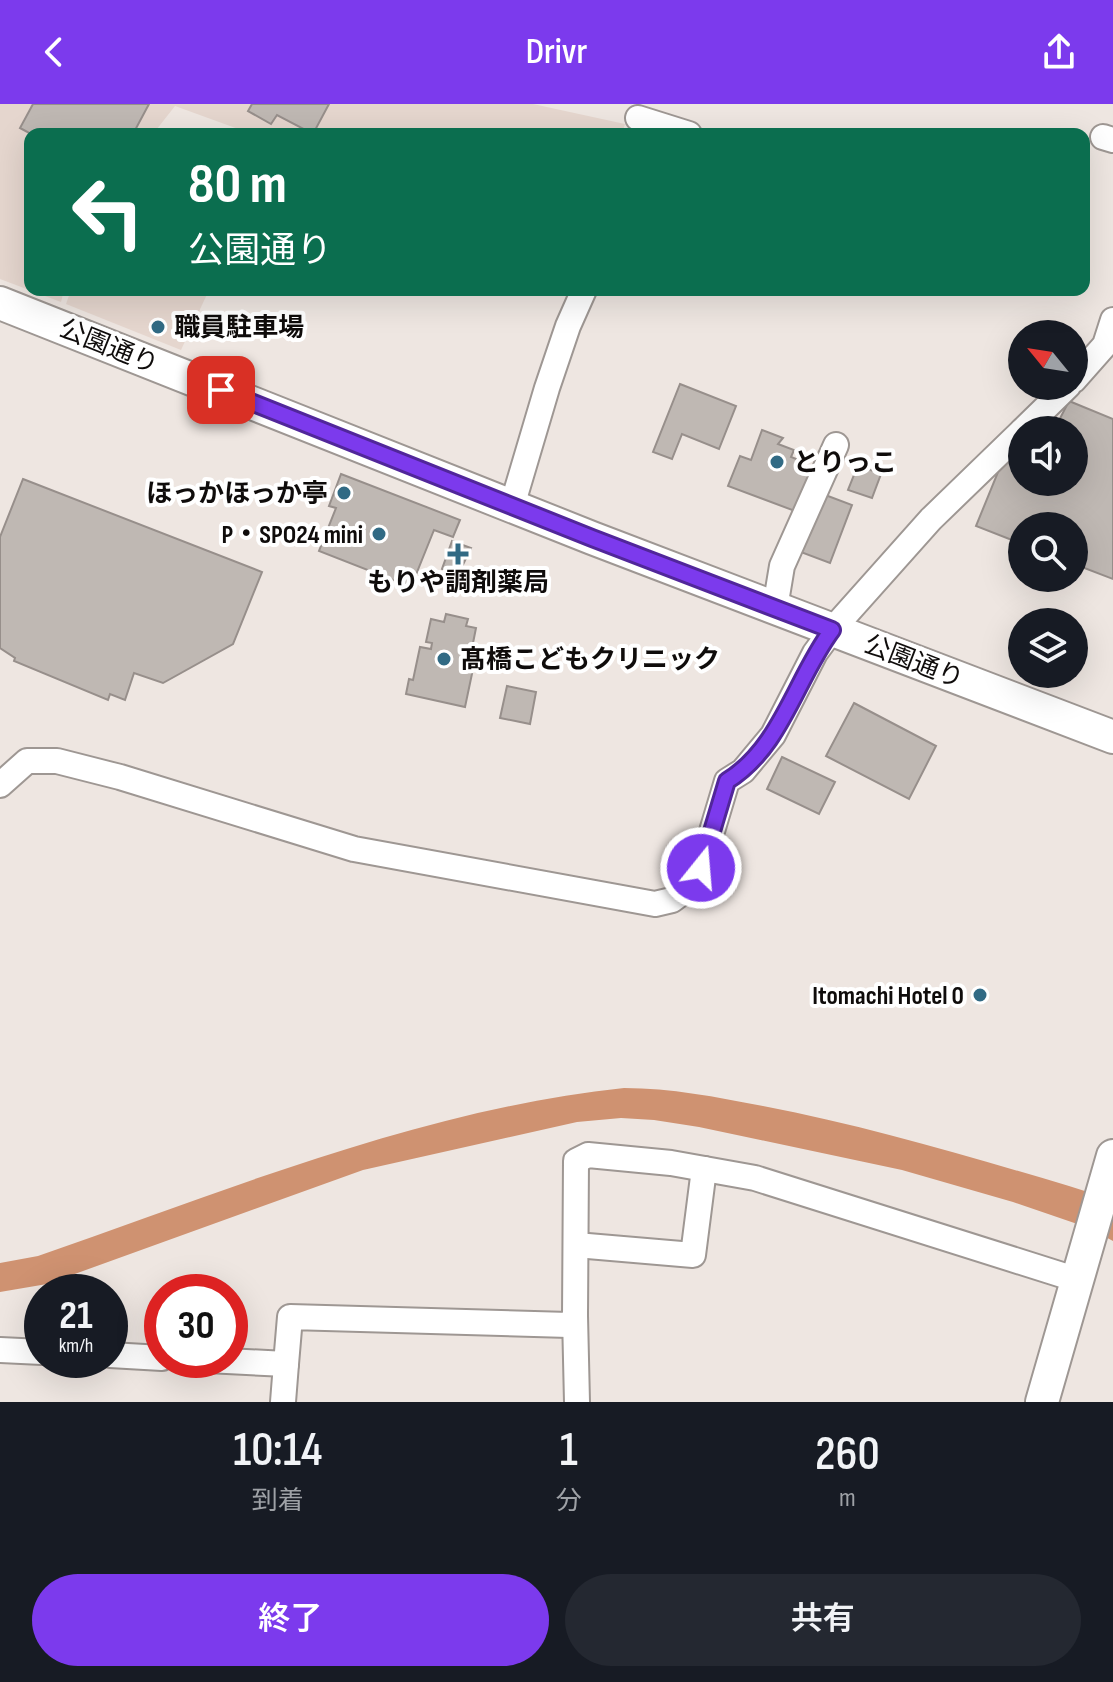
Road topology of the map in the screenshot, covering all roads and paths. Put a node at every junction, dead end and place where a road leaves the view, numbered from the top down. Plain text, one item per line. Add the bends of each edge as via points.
1 (637, 119) edge
2 (668, 128) edge
3 (581, 296) edge
4 (0, 303) edge
5 (1113, 320) edge
6 (1088, 364) edge
7 (1053, 400) edge
8 (1037, 416) edge
9 (1008, 444) edge
10 (836, 445) dead end
11 (512, 506) junction
12 (775, 608) junction
13 (832, 630) junction
14 (1113, 737) edge
15 (0, 785) edge
16 (1113, 1156) edge
17 (704, 1169) junction
18 (576, 1245) junction
19 (1078, 1280) junction
20 (575, 1316) junction
21 (0, 1350) edge
22 (24, 1351) edge
23 (248, 1362) edge
24 (286, 1364) junction
25 (283, 1402) edge
26 (577, 1402) edge
27 (1042, 1402) edge

1 - 2 street
3 - 11 street
4 - 11 street, 公園通り
5 - 6 street via 1105,345
7 - 8 street
9 - 13 street via 931,519
10 - 12 street via 782,566
11 - 12 street, 公園通り
12 - 13 street, 公園通り
13 - 14 street, 公園通り
13 - 15 street via 773,735 743,771 727,781 691,886 672,900 655,904 354,849 57,761 27,761
16 - 19 street
17 - 18 street via 693,1255
17 - 18 street via 588,1155 576,1161
17 - 19 street via 755,1178
18 - 20 street
19 - 27 street
20 - 24 street via 569,1325 290,1317
20 - 26 street
21 - 22 street
23 - 24 street
24 - 25 street

